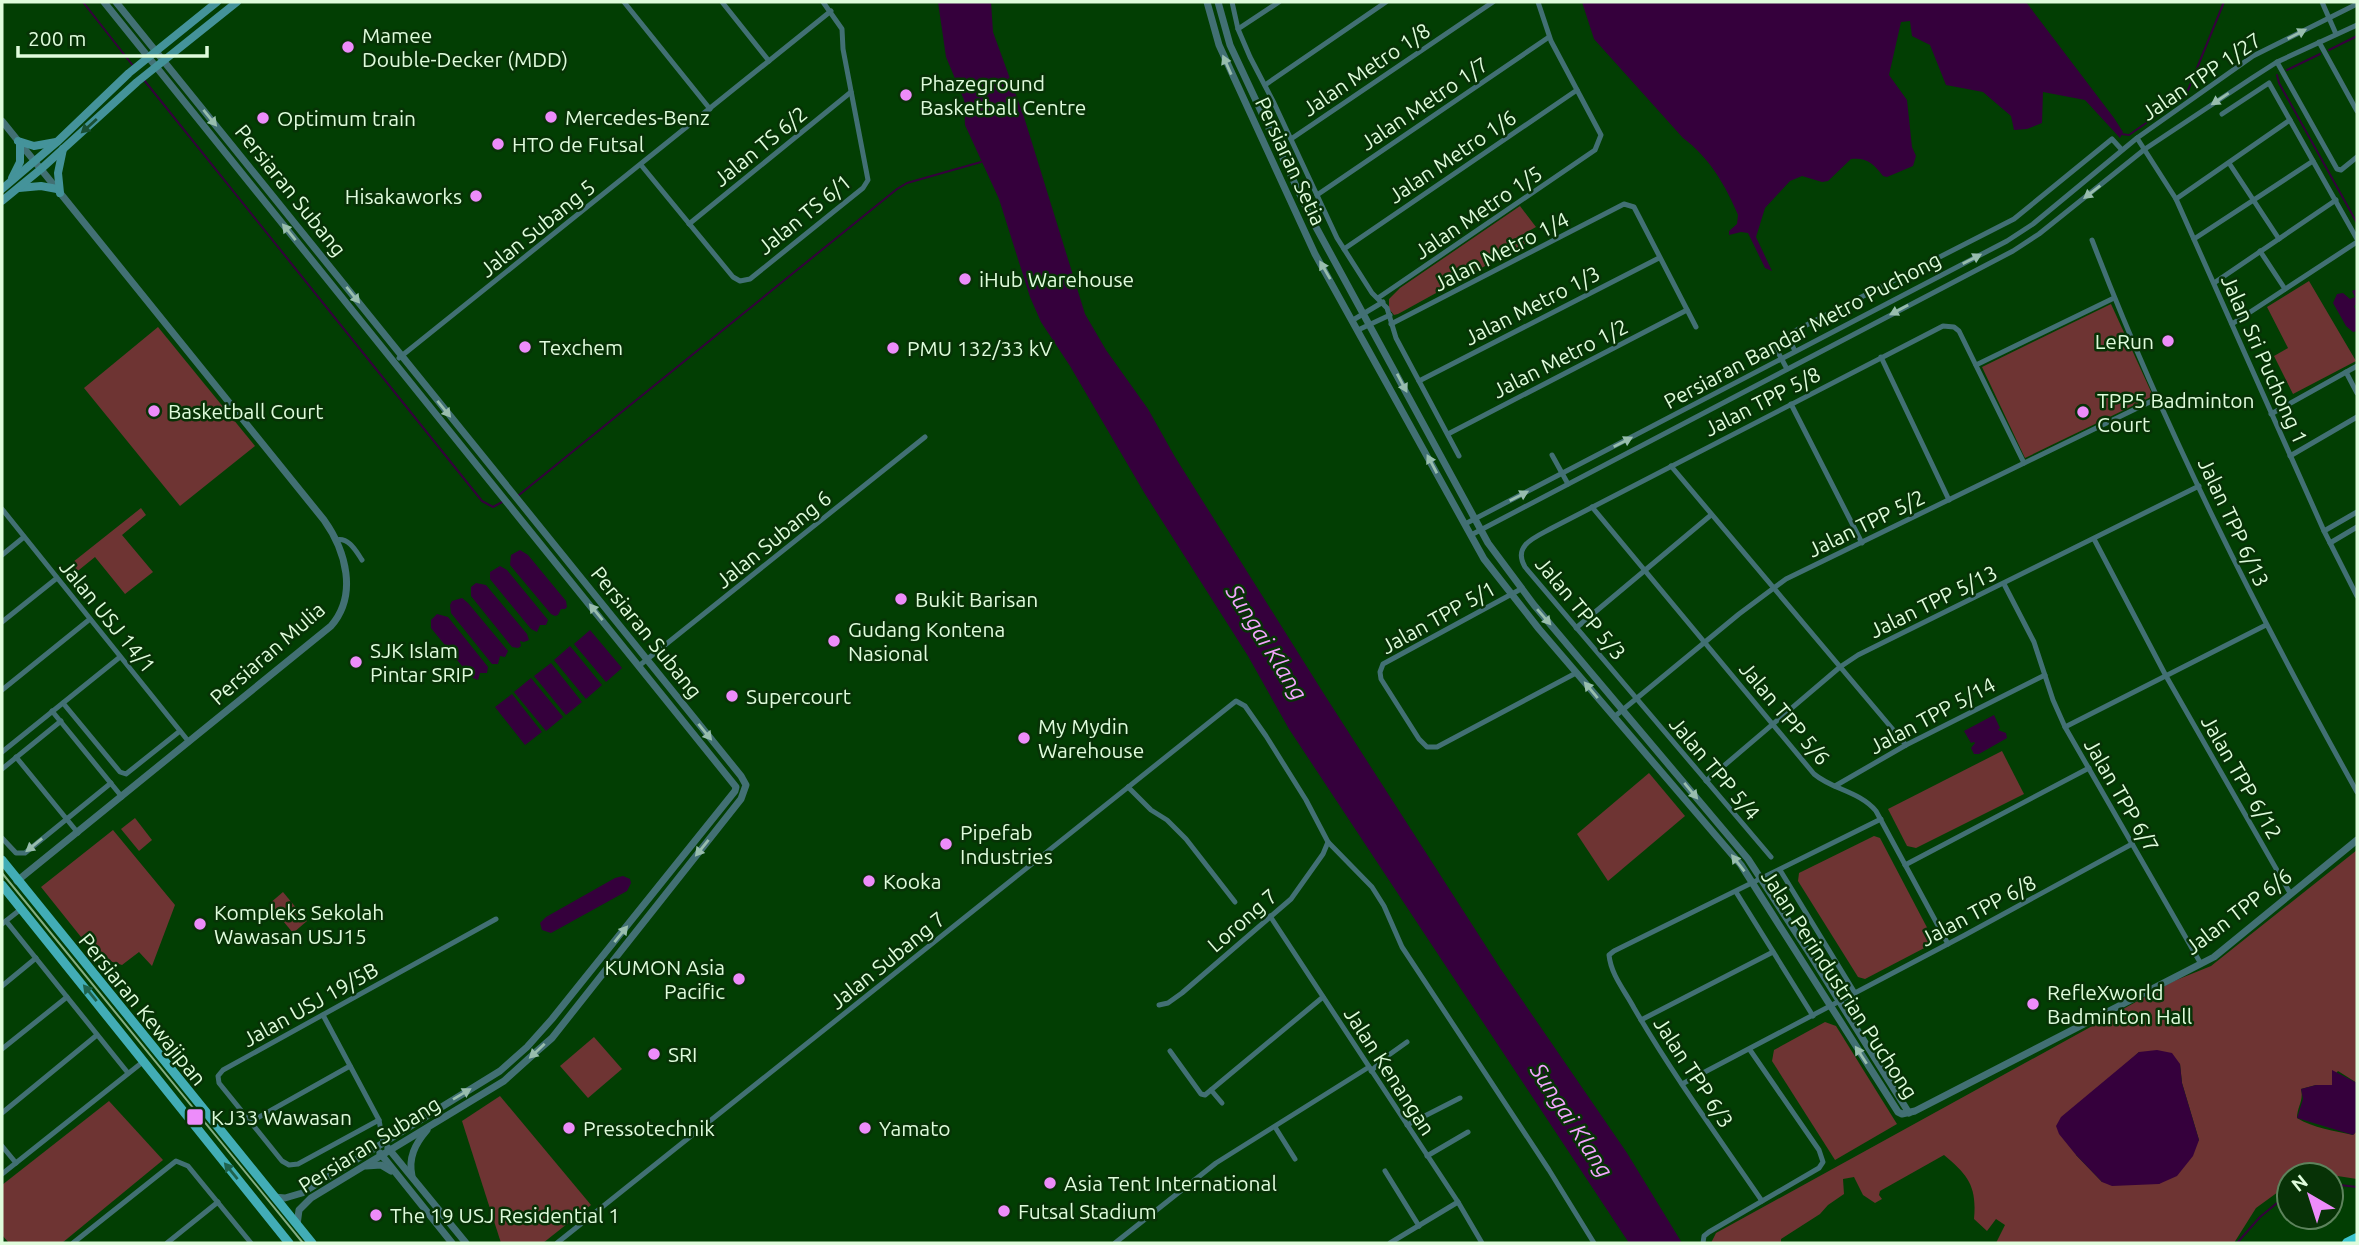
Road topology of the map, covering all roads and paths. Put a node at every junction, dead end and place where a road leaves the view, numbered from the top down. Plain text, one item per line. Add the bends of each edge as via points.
1 (104, 2) edge
2 (116, 2) edge
3 (217, 2) edge
4 (237, 2) edge
5 (624, 2) edge
6 (722, 2) edge
7 (823, 2) edge
8 (1207, 2) edge
9 (1219, 2) edge
10 (1232, 2) edge
11 (1279, 2) edge
12 (1386, 2) edge
13 (1493, 2) edge
14 (1538, 2) edge
15 (2322, 2) edge
16 (2357, 4) edge
17 (831, 11) junction
18 (2329, 18) junction
19 (2357, 25) edge
20 (1237, 29) junction
21 (2336, 34) junction
22 (1549, 37) junction
23 (2319, 42) junction
24 (149, 57) junction
25 (164, 61) junction
26 (769, 61) junction
27 (2277, 62) junction
28 (153, 69) junction
29 (1265, 85) junction
30 (1577, 90) junction
31 (851, 92) junction
32 (710, 108) junction
33 (2357, 111) edge
34 (2222, 114) dead end
35 (2290, 120) junction
36 (2, 121) edge
37 (2137, 138) junction
38 (1291, 139) junction
39 (19, 142) junction
40 (60, 146) junction
41 (2145, 149) junction
42 (2122, 150) junction
43 (2357, 157) edge
44 (35, 161) junction
45 (2313, 161) junction
46 (2229, 163) junction
47 (641, 164) junction
48 (41, 169) junction
49 (5, 186) edge
50 (17, 188) junction
51 (59, 191) junction
52 (1317, 195) junction
53 (2176, 199) junction
54 (2254, 200) junction
55 (2336, 200) junction
56 (2, 201) edge
57 (689, 224) junction
58 (2194, 239) junction
59 (2279, 239) junction
60 (2092, 240) dead end
61 (2357, 240) edge
62 (1344, 249) junction
63 (2260, 251) junction
64 (1659, 258) junction
65 (2214, 283) junction
66 (2285, 289) junction
67 (2114, 298) junction
68 (1380, 300) junction
69 (1687, 310) junction
70 (1367, 311) junction
71 (1390, 315) junction
72 (1353, 320) junction
73 (1373, 322) junction
74 (1391, 324) junction
75 (2232, 324) junction
76 (1696, 327) dead end
77 (1358, 330) junction
78 (1773, 343) dead end
79 (1795, 351) junction
80 (401, 356) junction
81 (1881, 357) junction
82 (1781, 358) junction
83 (393, 362) junction
84 (1976, 365) junction
85 (2357, 366) edge
86 (1787, 369) junction
87 (2346, 372) junction
88 (1419, 382) junction
89 (2357, 393) edge
90 (2158, 398) junction
91 (1791, 404) junction
92 (2271, 414) junction
93 (2356, 420) edge
94 (1448, 434) junction
95 (925, 437) dead end
96 (1552, 455) dead end
97 (1459, 456) dead end
98 (2290, 456) junction
99 (2024, 463) junction
100 (1671, 466) junction
101 (1562, 473) junction
102 (1568, 484) junction
103 (2199, 486) junction
104 (1949, 500) junction
105 (1591, 508) junction
106 (2, 509) edge
107 (2357, 512) edge
108 (1712, 515) junction
109 (1573, 517) joint
110 (1476, 518) junction
111 (1465, 524) junction
112 (2357, 527) edge
113 (1484, 528) junction
114 (2324, 531) junction
115 (1471, 535) junction
116 (24, 537) junction
117 (2094, 539) junction
118 (336, 540) junction
119 (1862, 542) junction
120 (2330, 543) junction
121 (2, 555) edge
122 (362, 560) dead end
123 (1644, 570) junction
124 (57, 578) junction
125 (2357, 579) edge
126 (2351, 583) junction
127 (2004, 584) junction
128 (1773, 587) junction
129 (1521, 589) junction
130 (1511, 594) junction
131 (2357, 596) edge
132 (90, 619) junction
133 (2, 622) edge
134 (2266, 625) junction
135 (1576, 628) junction
136 (1705, 643) junction
137 (120, 657) junction
138 (643, 662) junction
139 (1840, 667) junction
140 (1576, 673) junction
141 (2045, 674) junction
142 (2166, 676) junction
143 (2, 690) edge
144 (1636, 699) junction
145 (63, 703) junction
146 (1622, 710) junction
147 (52, 711) junction
148 (1614, 717) junction
149 (61, 722) junction
150 (1773, 724) junction
151 (2065, 727) junction
152 (180, 731) junction
153 (189, 742) junction
154 (1906, 745) junction
155 (2, 752) edge
156 (16, 757) junction
157 (2089, 768) junction
158 (2, 769) edge
159 (1706, 781) junction
160 (111, 783) junction
161 (1835, 786) junction
162 (1128, 787) junction
163 (2357, 792) edge
164 (122, 797) junction
165 (66, 819) junction
166 (1881, 819) junction
167 (78, 832) junction
168 (2, 838) edge
169 (2357, 840) edge
170 (1328, 842) junction
171 (2132, 844) junction
172 (1771, 857) dead end
173 (2, 860) edge
174 (1905, 865) junction
175 (1780, 870) junction
176 (1762, 879) junction
177 (17, 881) junction
178 (1753, 883) junction
179 (2, 885) edge
180 (1736, 892) junction
181 (2290, 893) junction
182 (1235, 902) dead end
183 (21, 909) junction
184 (1270, 916) junction
185 (496, 919) dead end
186 (4, 923) edge
187 (1948, 944) junction
188 (1773, 952) junction
189 (36, 958) junction
190 (2201, 964) junction
191 (2, 986) edge
192 (1855, 993) junction
193 (67, 997) junction
194 (1323, 997) junction
195 (1839, 1002) junction
196 (1159, 1005) dead end
197 (1830, 1007) junction
198 (323, 1015) junction
199 (1813, 1016) junction
200 (552, 1018) junction
201 (1641, 1020) junction
202 (561, 1025) junction
203 (97, 1035) junction
204 (1408, 1042) dead end
205 (2, 1049) edge
206 (1750, 1050) junction
207 (1170, 1051) dead end
208 (144, 1061) junction
209 (350, 1066) junction
210 (1370, 1069) junction
211 (128, 1073) junction
212 (1682, 1084) junction
213 (1211, 1090) junction
214 (1460, 1098) dead end
215 (1222, 1103) dead end
216 (2, 1113) edge
217 (1909, 1113) junction
218 (379, 1120) junction
219 (250, 1122) junction
220 (432, 1124) junction
221 (1407, 1125) junction
222 (1275, 1127) junction
223 (1468, 1132) dead end
224 (383, 1142) junction
225 (2, 1146) edge
226 (375, 1147) junction
227 (389, 1150) junction
228 (381, 1155) junction
229 (1427, 1156) junction
230 (1295, 1159) dead end
231 (16, 1163) junction
232 (358, 1168) junction
233 (1385, 1171) dead end
234 (2, 1174) edge
235 (400, 1178) junction
236 (413, 1178) junction
237 (273, 1196) junction
238 (218, 1202) junction
239 (1458, 1202) junction
240 (1762, 1202) junction
241 (297, 1225) junction
242 (1419, 1226) junction
243 (2357, 1238) edge
244 (1703, 1240) edge
245 (73, 1243) edge
246 (167, 1243) edge
247 (251, 1243) edge
248 (289, 1243) edge
249 (312, 1243) edge
250 (452, 1243) edge
251 (466, 1243) edge
252 (557, 1243) edge
253 (1115, 1243) edge
254 (1390, 1243) edge
255 (1482, 1243) edge
256 (1594, 1243) edge
257 (2347, 1243) edge

1 - 24 street, Persiaran Subang
2 - 24 street, Persiaran Subang
3 - 24 main road
4 - 25 main road
5 - 32 street
6 - 26 street
7 - 17 street
72 -> 8 street, Persiaran Setia via 1315,254 1247,109 1219,45
9 - 70 street, Persiaran Setia via 1230,45 1311,218
10 - 20 street
11 - 20 street
12 - 29 street
13 - 38 street, Jalan Metro 1/8
14 - 22 street
15 - 18 street
16 - 18 street, Jalan TPP 1/27
17 - 26 street, Jalan Subang 5
17 - 31 street, Jalan TS 6/1 via 842,29
18 - 21 street
37 -> 18 street, Jalan TPP 1/27 via 2253,56
19 - 21 street, Jalan TPP 1/27
20 - 29 street
21 - 23 street, Jalan TPP 1/27
22 - 30 street
22 - 52 street, Jalan Metro 1/7
23 - 27 street, Jalan TPP 1/27
23 - 33 street
24 - 25 street, Persiaran Subang
24 - 28 street, Persiaran Subang
24 - 40 main road
25 - 28 main road
25 -> 80 street, Persiaran Subang
26 - 32 street, Jalan Subang 5
27 -> 41 street, Jalan TPP 1/27
27 - 43 street via 2337,169
28 -> 40 main road
83 -> 28 street, Persiaran Subang
29 - 38 street
30 - 62 street, Jalan Metro 1/6
30 - 68 street, Jalan Metro 1/5 via 1601,135 1595,150
31 - 57 street, Jalan TS 6/2
31 - 57 street, Jalan TS 6/1 via 868,180 863,188 750,279 733,277
32 - 47 street, Jalan Subang 5
34 - 35 street via 2269,83
35 - 45 street
35 - 46 street
36 - 39 street, Persiaran Mulia
37 - 41 street, Jalan Sri Puchong 1
37 - 42 street, Persiaran Bandar Metro Puchong
38 - 52 street
39 - 40 main road
39 - 44 street, Persiaran Mulia
39 - 49 main road via 20,162
40 - 44 main road
40 - 48 main road
40 - 51 main road
41 - 53 street, Jalan Sri Puchong 1
41 -> 86 street, Persiaran Bandar Metro Puchong via 2026,243
79 -> 42 street, Persiaran Bandar Metro Puchong via 2021,233
42 - 79 street via 2112,139 2014,219 1787,335
44 - 48 street, Persiaran Mulia
44 - 49 main road
45 - 54 street
45 - 55 street
46 - 53 street
46 - 54 street
47 - 57 street, Jalan TS 6/1
47 - 80 street, Jalan Subang 5
48 - 50 main road
48 - 51 street, Persiaran Mulia
50 - 51 main road via 41,186
50 - 56 main road
51 - 118 street, Persiaran Mulia
52 - 62 street
53 - 58 street, Jalan Sri Puchong 1
54 - 58 street
54 - 59 street
55 - 59 street
55 - 61 street
58 - 65 street, Jalan Sri Puchong 1
59 - 63 street
60 - 67 street, Jalan TPP 6/13
61 - 66 street
62 - 68 street
63 - 65 street
63 - 66 street
64 - 69 street
64 - 74 street, Jalan Metro 1/4 via 1634,207 1624,204
64 - 88 street, Jalan Metro 1/3
65 - 75 street, Jalan Sri Puchong 1
66 - 75 street
67 - 84 street
67 - 90 street, Jalan TPP 6/13
68 - 70 street, Jalan Metro 1/5
68 - 71 street
69 - 76 street
69 - 94 street, Jalan Metro 1/2
70 - 72 street, Jalan Metro 1/5
70 - 73 street, Persiaran Setia
71 - 73 street
71 - 74 street
72 - 77 street, Persiaran Setia
73 - 77 street
73 -> 110 street, Jalan Perindustrian Puchong
74 - 88 street
75 - 92 street, Jalan Sri Puchong 1
111 -> 77 street, Jalan Perindustrian Puchong
78 - 82 street
79 - 82 street, Persiaran Bandar Metro Puchong
80 - 83 street, Jalan Subang 5
80 -> 138 street, Persiaran Subang
81 - 84 street, Jalan TPP 5/8 via 1943,326 1954,327
81 - 91 street, Jalan TPP 5/8
81 - 104 street
82 - 86 street
101 -> 82 street, Persiaran Bandar Metro Puchong
138 -> 83 street, Persiaran Subang
84 - 99 street
85 - 87 street
86 - 102 street, Persiaran Bandar Metro Puchong
87 - 89 street
87 - 92 street
88 - 94 street
90 - 99 street, Jalan TPP 5/2
90 - 103 street, Jalan TPP 6/13
91 - 100 street, Jalan TPP 5/8
91 - 119 street
92 - 98 street, Jalan Sri Puchong 1
93 - 98 street
94 - 97 street
95 - 138 street, Jalan Subang 6
96 - 101 street
98 - 114 street, Jalan Sri Puchong 1
99 - 104 street, Jalan TPP 5/2
100 - 105 street, Jalan TPP 5/8
100 - 108 street
101 - 102 street
110 -> 101 street, Persiaran Bandar Metro Puchong
102 - 113 street, Persiaran Bandar Metro Puchong
103 - 117 street, Jalan TPP 5/13
103 - 134 street, Jalan TPP 6/13
104 - 119 street, Jalan TPP 5/2
105 - 109 street, Jalan TPP 5/8
105 - 123 street, Jalan TPP 5/6
106 - 116 street, Jalan USJ 14/1
107 - 114 street
108 - 123 street
108 - 128 street
109 - 135 street, Jalan TPP 5/3 via 1530,540 1522,547 1521,558
110 - 111 street, Persiaran Bandar Metro Puchong
110 - 113 street, Jalan Perindustrian Puchong
111 - 115 street, Jalan Perindustrian Puchong
112 - 120 street
113 - 115 street, Persiaran Bandar Metro Puchong
113 - 129 street, Jalan Perindustrian Puchong
114 - 120 street, Jalan Sri Puchong 1
115 - 130 street, Jalan Perindustrian Puchong
116 - 121 street
116 - 124 street, Jalan USJ 14/1
117 - 127 street, Jalan TPP 5/13
117 - 142 street, Jalan TPP 6/12
118 - 122 street via 348,541
118 - 153 street, Persiaran Mulia via 345,560 346,583 337,619
119 - 128 street, Jalan TPP 5/2
120 - 126 street, Jalan Sri Puchong 1
123 - 135 street
123 - 136 street, Jalan TPP 5/6
124 - 132 street, Jalan USJ 14/1
124 - 133 street
125 - 126 street
126 - 131 street, Jalan Sri Puchong 1
127 - 139 street, Jalan TPP 5/13
127 - 141 street
128 - 136 street, Jalan TPP 5/2
128 - 139 street
129 - 130 street, Jalan TPP 5/1
129 -> 146 street, Jalan Perindustrian Puchong
130 - 140 street, Jalan Perindustrian Puchong
130 - 140 street, Jalan TPP 5/1 via 1382,664 1381,679 1423,744 1432,748 1445,743
132 - 137 street, Jalan USJ 14/1
132 - 143 street
134 - 142 street, Jalan TPP 6/7
134 - 163 street, Jalan TPP 6/13
135 - 144 street, Jalan TPP 5/3
136 - 144 street, Jalan TPP 5/2
136 - 150 street, Jalan TPP 5/6
137 - 145 street
137 - 152 street, Jalan USJ 14/1
200 -> 138 street, Persiaran Subang via 735,791 733,782
138 -> 202 street, Persiaran Subang via 741,776 744,794
139 - 150 street, Jalan TPP 5/13
139 - 154 street
148 -> 140 street, Jalan Perindustrian Puchong
141 - 151 street
141 - 154 street, Jalan TPP 5/14
142 - 151 street, Jalan TPP 6/7
142 - 181 street, Jalan TPP 6/12
144 - 146 street, Jalan TPP 5/2
144 - 159 street, Jalan TPP 5/4
145 - 147 street
145 - 152 street via 125,774
146 - 148 street, Jalan TPP 5/2
146 -> 176 street, Jalan Perindustrian Puchong
147 - 149 street
147 - 155 street
178 -> 148 street, Jalan Perindustrian Puchong
149 - 156 street
149 - 160 street
150 - 159 street, Jalan TPP 5/13
150 - 161 street, Jalan TPP 5/6 via 1814,774
151 - 157 street, Jalan TPP 6/7
152 - 153 street, Jalan USJ 14/1
153 - 164 street, Persiaran Mulia
154 - 161 street, Jalan TPP 5/14
156 - 158 street
156 - 165 street
157 - 171 street, Jalan TPP 6/7
157 - 174 street
159 - 172 street, Jalan TPP 5/4
160 - 164 street
160 - 165 street
161 - 166 street, Jalan TPP 5/6 via 1866,800
162 - 170 street, Jalan Subang 7 via 1236,701 1245,706 1266,736
162 - 182 street via 1182,835
162 - 252 street, Jalan Subang 7
164 - 167 street, Persiaran Mulia
165 - 167 street
165 -> 168 street via 21,854 12,851
166 - 174 street, Jalan TPP 5/6
166 - 175 street
167 - 177 street, Persiaran Mulia
169 - 181 street, Jalan TPP 6/6
170 - 184 street, Lorong 7 via 1297,891
170 - 256 street via 1372,887 1402,947
171 - 187 street, Jalan TPP 6/8
171 - 190 street, Jalan TPP 6/7
173 - 177 main road, Persiaran Kewajipan
174 - 187 street, Jalan TPP 5/6
175 - 176 street
175 - 192 street
176 - 178 street
176 - 195 street, Jalan Perindustrian Puchong
177 - 237 main road, Persiaran Kewajipan
178 - 180 street
178 - 197 street, Jalan Perindustrian Puchong
179 - 183 main road, Persiaran Kewajipan
180 - 188 street
180 - 201 street, Jalan TPP 6/3 via 1609,955 1618,982
181 - 190 street, Jalan TPP 6/6
183 - 186 street
208 -> 183 main road, Persiaran Kewajipan
184 - 194 street, Jalan Kenangan
184 - 196 street, Lorong 7 via 1182,993
185 - 198 street, Jalan USJ 19/5B
186 - 189 street
187 - 192 street, Jalan TPP 6/8
188 - 199 street
188 - 201 street
189 - 191 street
189 - 193 street
190 - 217 street, Jalan TPP 6/6
192 - 195 street, Jalan TPP 6/8
193 - 203 street
193 - 205 street
194 - 210 street, Jalan Kenangan
194 - 213 street
195 - 197 street, Jalan TPP 6/8
195 - 217 street, Jalan Perindustrian Puchong
197 - 199 street, Jalan TPP 6/8
217 -> 197 street, Jalan Perindustrian Puchong via 1898,1112
198 - 209 street
198 - 219 street, Jalan USJ 19/5B via 219,1073 219,1083
199 - 206 street, Jalan TPP 6/8
200 - 202 street
224 -> 200 street, Persiaran Subang via 500,1071
201 - 212 street, Jalan TPP 6/3
202 -> 220 street, Persiaran Subang via 504,1080
203 - 211 street
203 - 216 street
204 - 210 street
206 - 212 street, Jalan TPP 6/8
206 - 240 street via 1823,1161 1819,1168
207 - 213 street via 1201,1094
208 - 211 street
248 -> 208 main road, Persiaran Kewajipan
209 - 218 street
209 - 219 street
210 - 221 street, Jalan Kenangan
210 - 222 street
211 - 231 street
212 - 240 street, Jalan TPP 6/3
213 - 215 street
214 - 221 street
218 - 219 street via 299,1164 289,1165
218 - 224 street
220 - 227 street, Persiaran Subang
220 - 236 street via 412,1153
221 - 229 street, Jalan Kenangan
222 - 230 street
222 - 253 street via 1216,1163
223 - 229 street
224 - 226 street, Persiaran Subang
224 - 227 street
225 - 231 street
226 - 228 street
226 - 237 street, Persiaran Subang via 302,1193
227 - 228 street, Persiaran Subang
227 - 236 street
228 - 232 street, Persiaran Subang
228 - 235 street
229 - 239 street, Jalan Kenangan
231 - 234 street
232 - 235 street via 381,1166
232 - 241 street, Persiaran Subang via 302,1206
233 - 242 street
235 - 250 street
236 - 251 street
237 - 241 main road, Persiaran Kewajipan
238 - 245 street via 180,1162 168,1166
238 - 246 street
238 - 247 street
239 - 242 street
239 - 255 street, Jalan Kenangan
240 - 244 street
241 - 249 main road, Persiaran Kewajipan
242 - 254 street
243 - 257 highway

